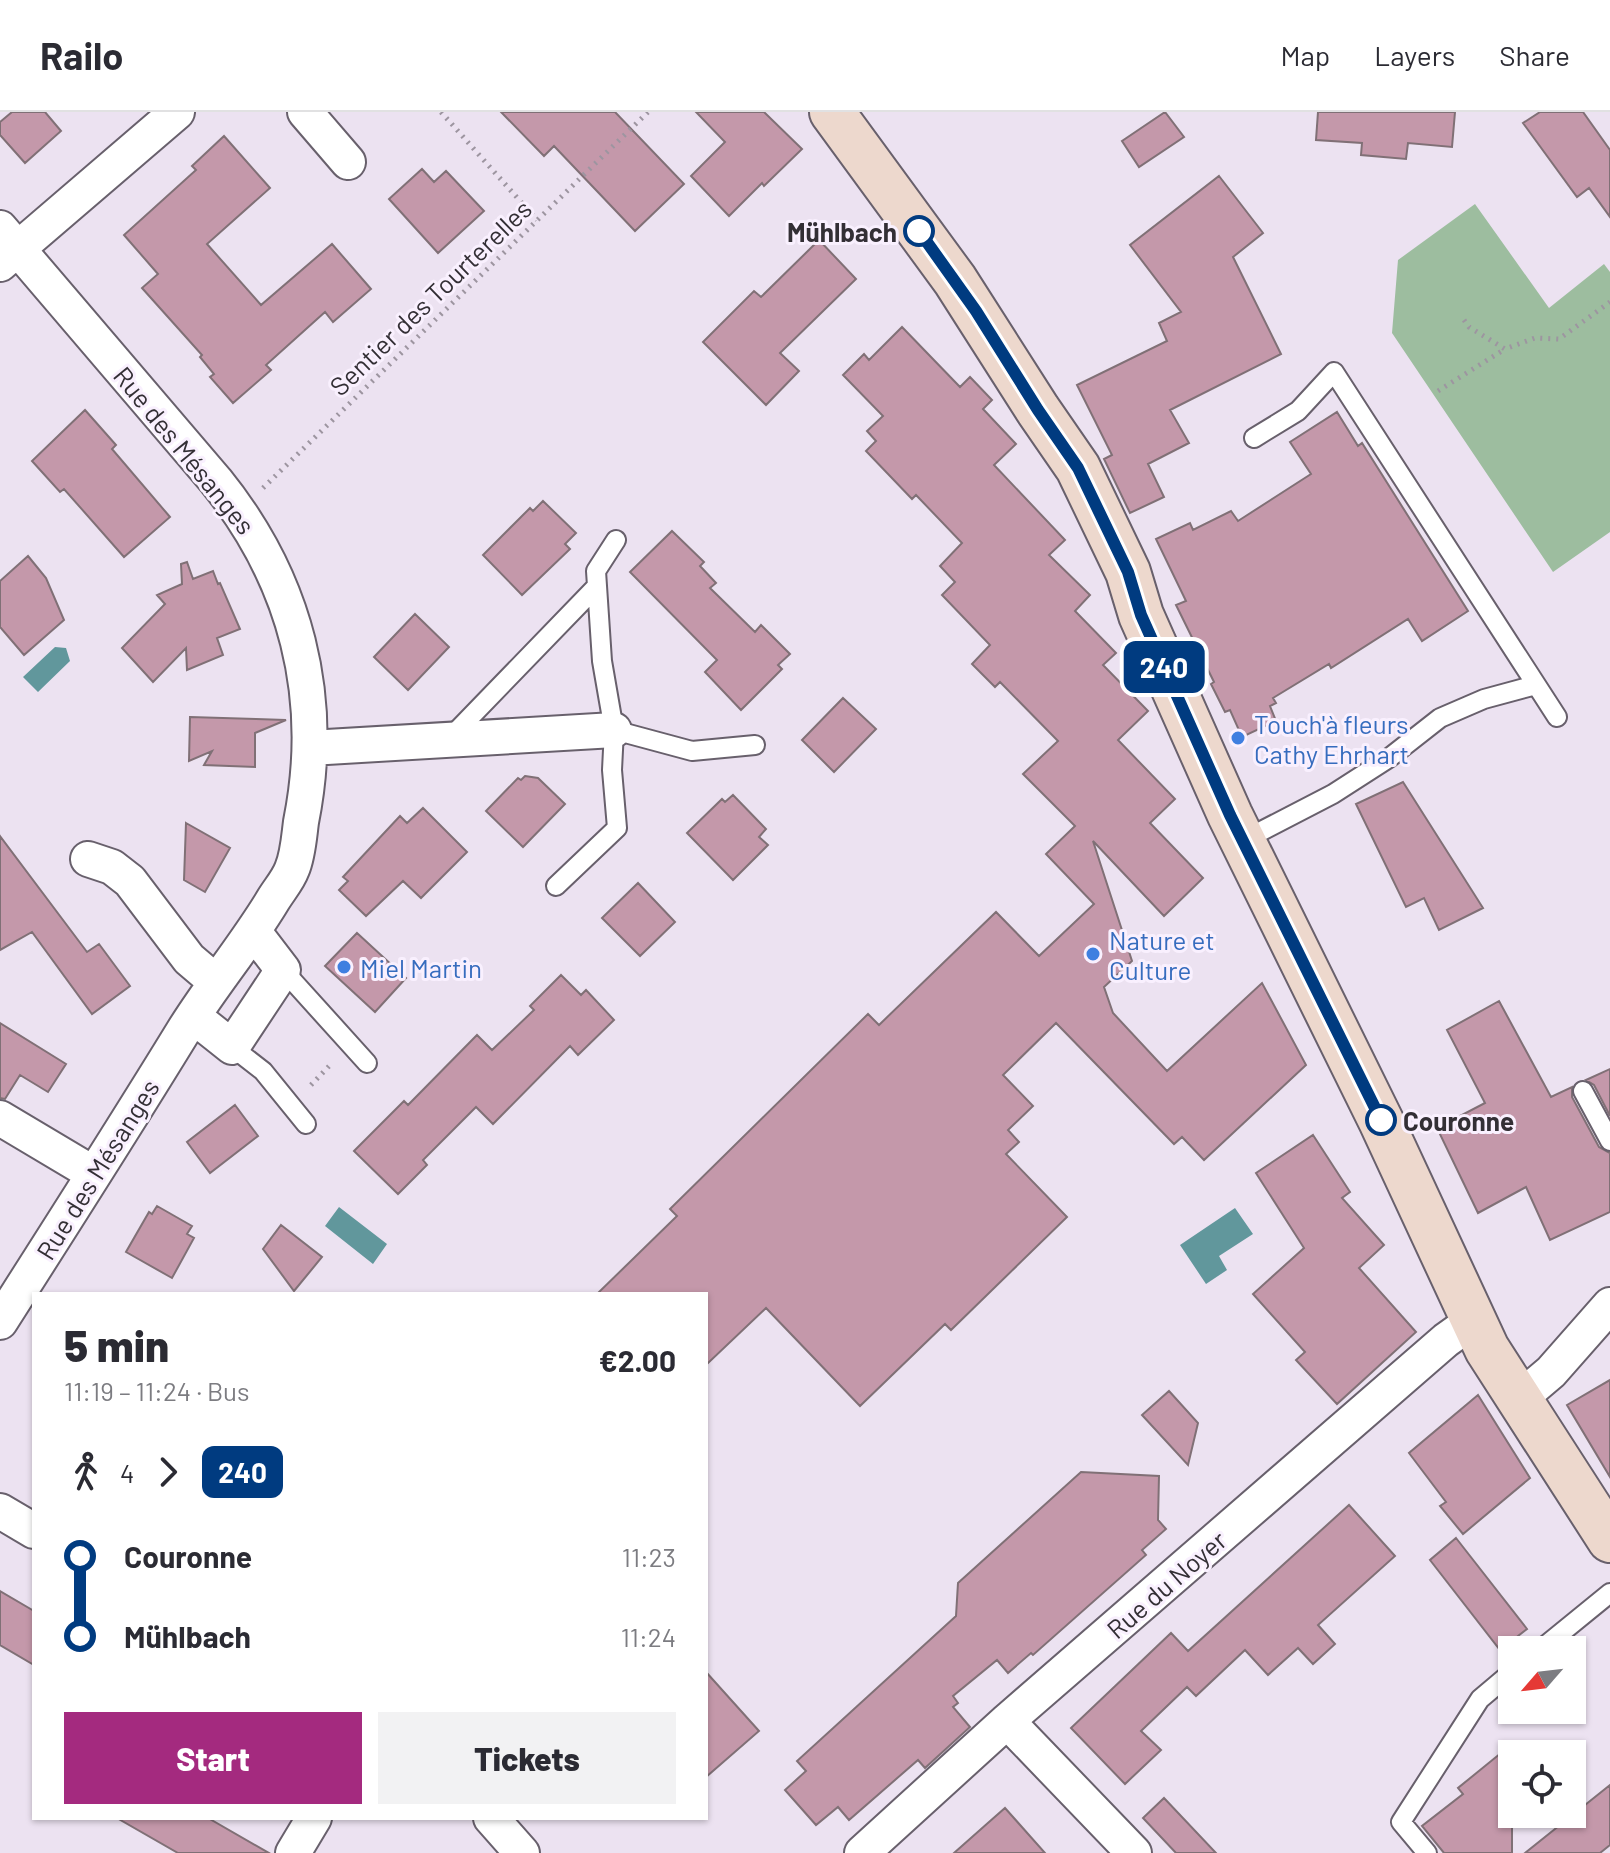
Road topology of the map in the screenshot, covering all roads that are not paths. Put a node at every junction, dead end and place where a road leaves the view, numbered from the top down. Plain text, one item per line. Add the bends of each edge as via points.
1 (177, 112) edge
2 (305, 112) edge
3 (832, 112) edge
4 (348, 162) dead end
5 (6, 247) edge
6 (1254, 438) dead end
7 (616, 540) dead end
8 (597, 586) junction
9 (1536, 685) junction
10 (1557, 717) dead end
11 (614, 730) junction
12 (449, 739) junction
13 (755, 745) dead end
14 (310, 748) junction
15 (1242, 841) junction
16 (88, 859) dead end
17 (556, 886) dead end
18 (254, 932) junction
19 (283, 970) junction
20 (216, 982) junction
21 (193, 1016) junction
22 (232, 1047) junction
23 (367, 1063) dead end
24 (1583, 1091) dead end
25 (0, 1118) edge
26 (306, 1124) dead end
27 (1610, 1141) edge
28 (94, 1174) junction
29 (1610, 1305) edge
30 (1474, 1320) junction
31 (0, 1322) edge
32 (1518, 1400) junction
33 (0, 1511) edge
34 (32, 1530) edge
35 (1610, 1540) edge
36 (1610, 1593) edge
37 (1557, 1636) edge
38 (1498, 1684) edge
39 (1007, 1721) junction
40 (313, 1820) edge
41 (493, 1820) edge
42 (293, 1853) edge
43 (522, 1853) edge
44 (862, 1853) edge
45 (1134, 1853) edge
46 (1427, 1853) edge

1 - 5 street
2 - 4 street
3 - 15 street via 955,280 1078,468
5 - 14 street, Rue des Mésanges via 239,510 273,570 292,621 310,703
6 - 9 lane via 1298,411 1334,372
7 - 8 lane via 596,571
8 - 11 lane
8 - 12 lane
9 - 10 lane
9 - 15 lane via 1440,718 1333,794
11 - 12 street
11 - 13 lane via 692,751
11 - 17 lane via 617,828
12 - 14 street
14 - 18 street, Rue des Mésanges via 310,777 292,869
15 - 30 street
16 - 20 street via 112,867 130,881 189,959
18 - 19 street
18 - 20 street, Rue des Mésanges
19 - 22 street
19 - 23 lane
20 - 21 street, Rue des Mésanges
21 - 22 street
21 - 28 street, Rue des Mésanges
22 - 26 lane via 263,1071
24 - 27 lane
25 - 28 street
28 - 31 street, Rue des Mésanges
29 - 32 street via 1551,1372
30 - 32 street
30 - 39 street, Rue du Noyer
32 - 35 street
33 - 34 street
36 - 37 lane
38 - 46 lane via 1480,1699 1401,1822
39 - 44 street, Rue du Noyer
39 - 45 street
40 - 42 street
41 - 43 street

